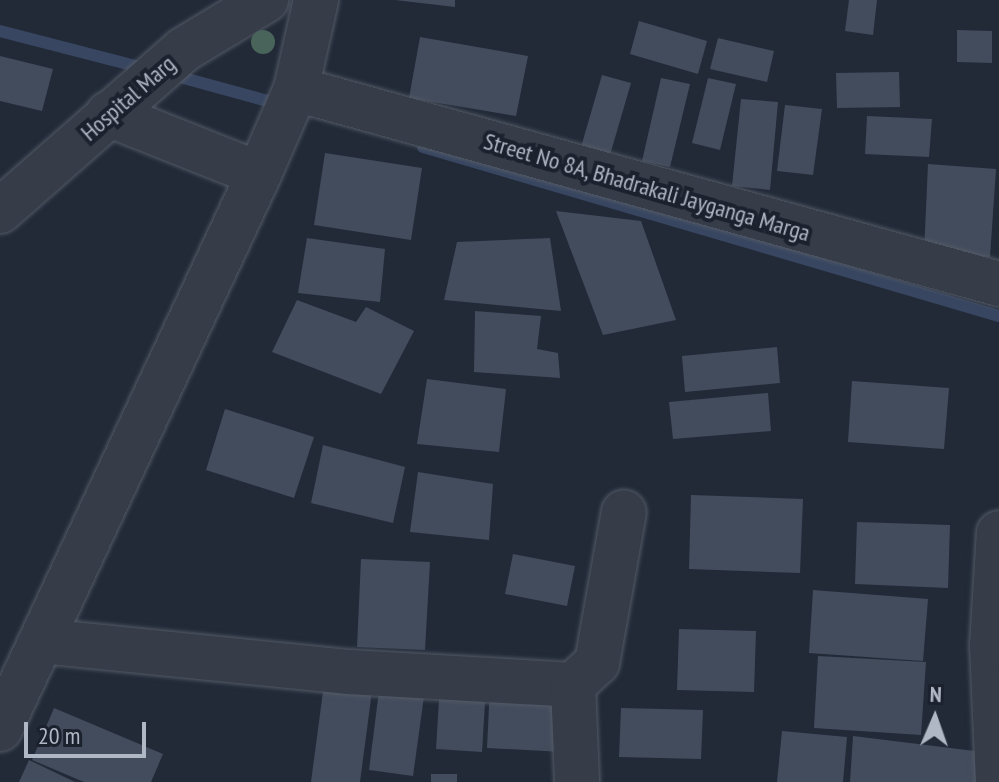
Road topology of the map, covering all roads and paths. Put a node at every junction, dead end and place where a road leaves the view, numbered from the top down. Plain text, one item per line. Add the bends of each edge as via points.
1 (266, 0) edge
2 (316, 0) edge
3 (296, 89) junction
4 (108, 114) junction
5 (259, 174) junction
6 (0, 211) edge
7 (999, 284) edge
8 (624, 512) dead end
9 (999, 533) edge
10 (42, 641) junction
11 (573, 685) junction
12 (0, 729) edge
13 (577, 782) edge
14 (998, 782) edge

1 - 4 street, Hospital Marg via 183,50
2 - 3 street
3 - 5 street
3 - 7 street, Street No 8A, Bhadrakali Jayganga Marga
4 - 5 street
4 - 6 street, Hospital Marg
5 - 10 street
8 - 11 street via 597,663
9 - 14 street via 992,646
10 - 11 street via 349,672
10 - 12 street
11 - 13 street

